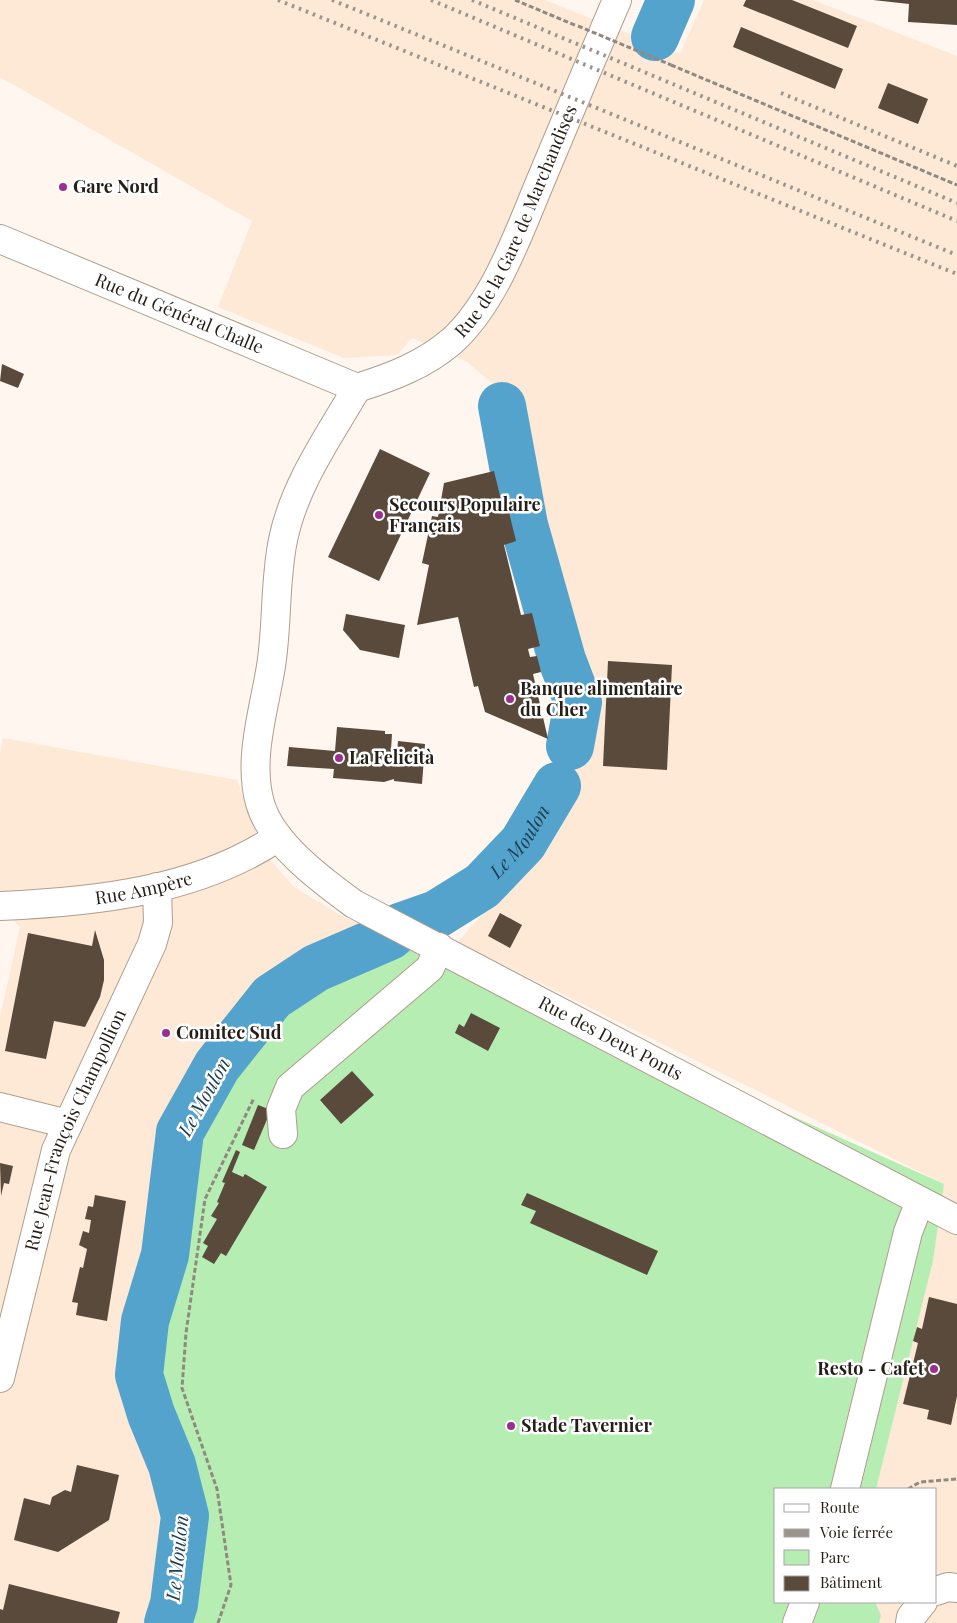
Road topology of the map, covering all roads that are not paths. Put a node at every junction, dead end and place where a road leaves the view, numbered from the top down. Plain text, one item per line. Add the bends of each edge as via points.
1 (616, 0) edge
2 (0, 239) edge
3 (357, 388) junction
4 (278, 838) junction
5 (157, 887) junction
6 (0, 906) edge
7 (434, 945) junction
8 (0, 1107) edge
9 (68, 1124) junction
10 (283, 1134) dead end
11 (920, 1201) junction
12 (957, 1220) edge
13 (2, 1362) edge
14 (846, 1488) edge
15 (957, 1588) edge
16 (937, 1591) edge
17 (805, 1603) edge
18 (922, 1603) edge
19 (797, 1623) edge
20 (910, 1623) edge

1 - 3 main road, Rue de la Gare de Marchandises via 516,239 478,309 437,353 393,376
2 - 3 main road, Rue du Général Challe
3 - 4 main road via 303,482 283,540 272,659 255,762 260,804
4 - 5 main road, Rue Ampère via 246,857
4 - 7 main road, Rue des Deux Ponts via 306,867 354,904
5 - 6 main road, Rue Ampère via 101,897
5 - 9 main road, Rue Jean-François Champollion via 158,923 152,944
7 - 10 main road via 430,968 290,1087 281,1109
7 - 11 main road, Rue des Deux Ponts
8 - 9 main road
9 - 13 main road, Rue Jean-François Champollion via 56,1150
11 - 12 main road, Rue des Deux Ponts
11 - 14 main road via 908,1232
15 - 16 main road
17 - 19 main road
18 - 20 main road

